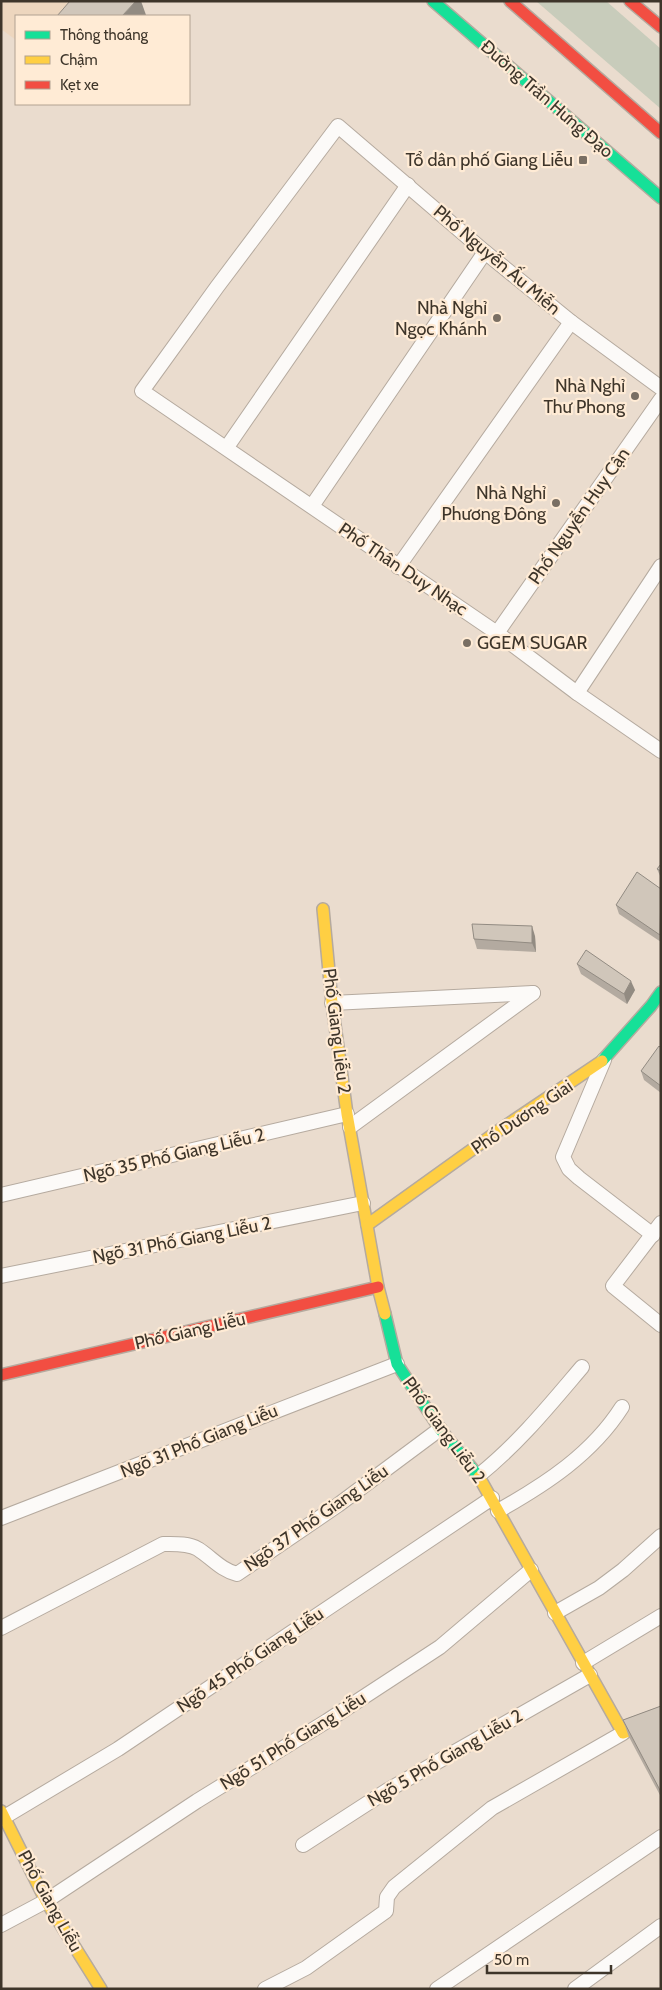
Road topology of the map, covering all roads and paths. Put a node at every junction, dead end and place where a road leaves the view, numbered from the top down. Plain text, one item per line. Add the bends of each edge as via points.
1 (434, 1) edge
2 (510, 1) edge
3 (630, 1) edge
4 (661, 27) edge
5 (661, 133) edge
6 (408, 185) junction
7 (661, 198) edge
8 (485, 252) junction
9 (571, 322) junction
10 (661, 388) edge
11 (142, 391) joint
12 (661, 398) edge
13 (227, 447) junction
14 (312, 506) junction
15 (661, 566) edge
16 (398, 567) junction
17 (497, 633) junction
18 (577, 693) junction
19 (661, 751) edge
20 (323, 909) dead end
21 (661, 992) edge
22 (332, 1003) junction
23 (656, 1010) edge
24 (604, 1060) junction
25 (349, 1121) junction
26 (1, 1195) edge
27 (363, 1203) junction
28 (367, 1225) junction
29 (657, 1229) edge
30 (1, 1276) edge
31 (378, 1287) junction
32 (661, 1325) edge
33 (397, 1364) junction
34 (582, 1367) dead end
35 (1, 1375) edge
36 (622, 1407) dead end
37 (440, 1429) junction
38 (478, 1476) junction
39 (492, 1498) junction
40 (498, 1511) junction
41 (1, 1518) edge
42 (661, 1536) edge
43 (531, 1570) junction
44 (555, 1613) junction
45 (661, 1616) edge
46 (1, 1628) edge
47 (587, 1669) junction
48 (661, 1720) edge
49 (623, 1733) junction
50 (2, 1815) edge
51 (661, 1837) edge
52 (303, 1846) dead end
53 (46, 1901) junction
54 (1, 1925) edge
55 (661, 1926) edge
56 (94, 1987) edge
57 (265, 1989) edge
58 (437, 1989) edge
59 (575, 1989) edge

1 - 7 main road, Đường Trần Hưng Đạo
2 - 5 main road
3 - 4 main road
6 - 8 street, Phố Nguyễn Ấu Miễn
6 - 11 street, Phố Nguyễn Ấu Miễn via 338,126
6 - 13 street
8 - 9 street, Phố Nguyễn Ấu Miễn
8 - 14 street
9 - 10 street, Phố Nguyễn Ấu Miễn
9 - 16 street
11 - 13 street, Phố Thân Duy Nhạc
12 - 17 street, Phố Nguyễn Huy Cận
13 - 14 street, Phố Thân Duy Nhạc
14 - 16 street, Phố Thân Duy Nhạc
15 - 18 street
16 - 17 street, Phố Thân Duy Nhạc
17 - 18 street, Phố Thân Duy Nhạc
18 - 19 street, Phố Thân Duy Nhạc
20 - 22 main road, Phố Giang Liễu 2
21 - 23 main road, Phố Dương Giai
22 - 25 main road, Phố Giang Liễu 2
22 - 25 street via 532,993
23 - 24 main road, Phố Dương Giai
24 - 28 main road, Phố Dương Giai
24 - 29 street via 563,1157 578,1178
25 - 26 street, Ngõ 35 Phố Giang Liễu 2
25 - 27 main road, Phố Giang Liễu 2
27 - 28 main road, Phố Giang Liễu 2
27 - 30 street, Ngõ 31 Phố Giang Liễu 2
28 - 31 main road, Phố Giang Liễu 2
29 - 32 street via 613,1286
31 - 33 main road, Phố Giang Liễu 2
31 - 35 main road, Phố Giang Liễu
33 - 37 main road, Phố Giang Liễu 2
33 - 41 street, Ngõ 31 Phố Giang Liễu
34 - 38 street via 529,1430
36 - 40 street via 583,1454 554,1477
37 - 38 main road, Phố Giang Liễu 2
37 - 46 street, Ngõ 37 Phố Giang Liễu via 338,1505 237,1574 227,1571 197,1548 163,1544
38 - 39 main road, Phố Giang Liễu 2
39 - 40 main road, Phố Giang Liễu 2
39 - 50 street, Ngõ 45 Phố Giang Liễu via 118,1748
40 - 43 main road, Phố Giang Liễu 2
42 - 44 street via 623,1570
43 - 44 main road, Phố Giang Liễu 2
43 - 53 street, Ngõ 51 Phố Giang Liễu via 440,1647
44 - 47 main road, Phố Giang Liễu 2
45 - 47 street, Ngõ 5 Phố Giang Liễu 2
47 - 49 main road, Phố Giang Liễu 2
47 - 52 street, Ngõ 5 Phố Giang Liễu 2 via 388,1790
48 - 49 main road
49 - 57 street via 492,1808 394,1886 387,1897 386,1911 306,1968
50 - 53 main road, Phố Giang Liễu
51 - 58 street
53 - 54 street, Ngõ 51 Phố Giang Liễu
53 - 56 main road, Phố Giang Liễu
55 - 59 street

